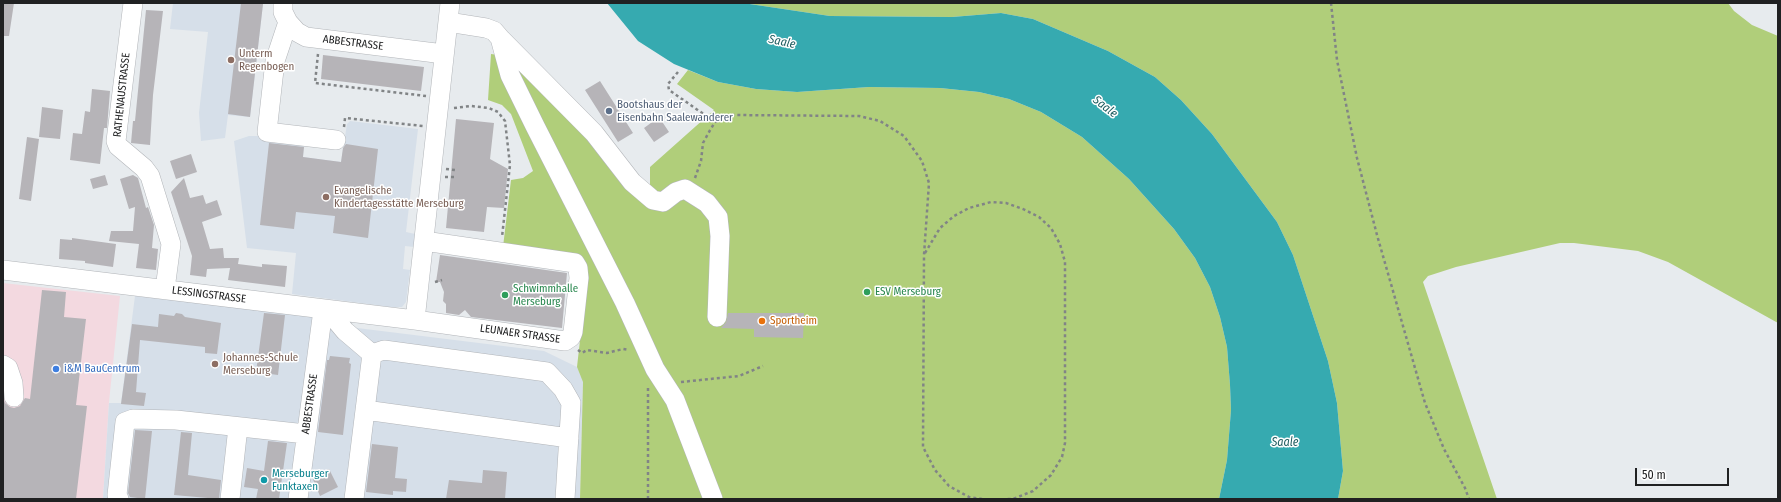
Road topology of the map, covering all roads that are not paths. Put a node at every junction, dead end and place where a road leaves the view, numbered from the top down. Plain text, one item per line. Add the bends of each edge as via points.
1 (133, 3) edge
2 (283, 3) edge
3 (450, 3) edge
4 (288, 22) junction
5 (448, 22) junction
6 (500, 38) junction
7 (444, 54) junction
8 (336, 140) road end
9 (424, 241) junction
10 (3, 270) edge
11 (165, 290) junction
12 (328, 310) junction
13 (718, 317) dead end
14 (415, 320) junction
15 (372, 354) junction
16 (3, 365) edge
17 (14, 397) dead end
18 (365, 410) junction
19 (238, 427) junction
20 (306, 434) junction
21 (569, 438) junction
22 (299, 490) edge
23 (119, 499) edge
24 (230, 499) edge
25 (314, 499) edge
26 (354, 499) edge
27 (566, 499) edge
28 (713, 499) edge

1 - 11 street, RATHENAUSTRASSE via 116,141 118,146 150,176 171,244
2 - 4 street
3 - 5 street
4 - 7 street, ABBESTRASSE via 306,37
4 - 8 street via 275,61 267,132
5 - 6 street via 486,28 494,31
5 - 7 street
6 - 13 street via 594,133 632,182 652,200 663,202 685,189 707,203 718,217
6 - 28 street via 513,81 625,302 649,355 655,369 656,385 675,400
7 - 9 street via 435,102
9 - 14 street
9 - 14 street, LEUNAER STRASSE via 575,263 579,278 573,332 571,337 565,340
10 - 11 street, LESSINGSTRASSE
11 - 12 street, LESSINGSTRASSE
12 - 14 street, LESSINGSTRASSE
12 - 15 street via 345,331
12 - 20 street, ABBESTRASSE
15 - 18 street
15 - 21 street via 384,350 547,372 572,403
16 - 17 street via 8,368
18 - 21 street
18 - 26 street
19 - 20 street
19 - 23 street via 176,420 133,419 125,422 117,495
19 - 24 street
20 - 22 street, ABBESTRASSE
21 - 27 street
22 - 25 street

